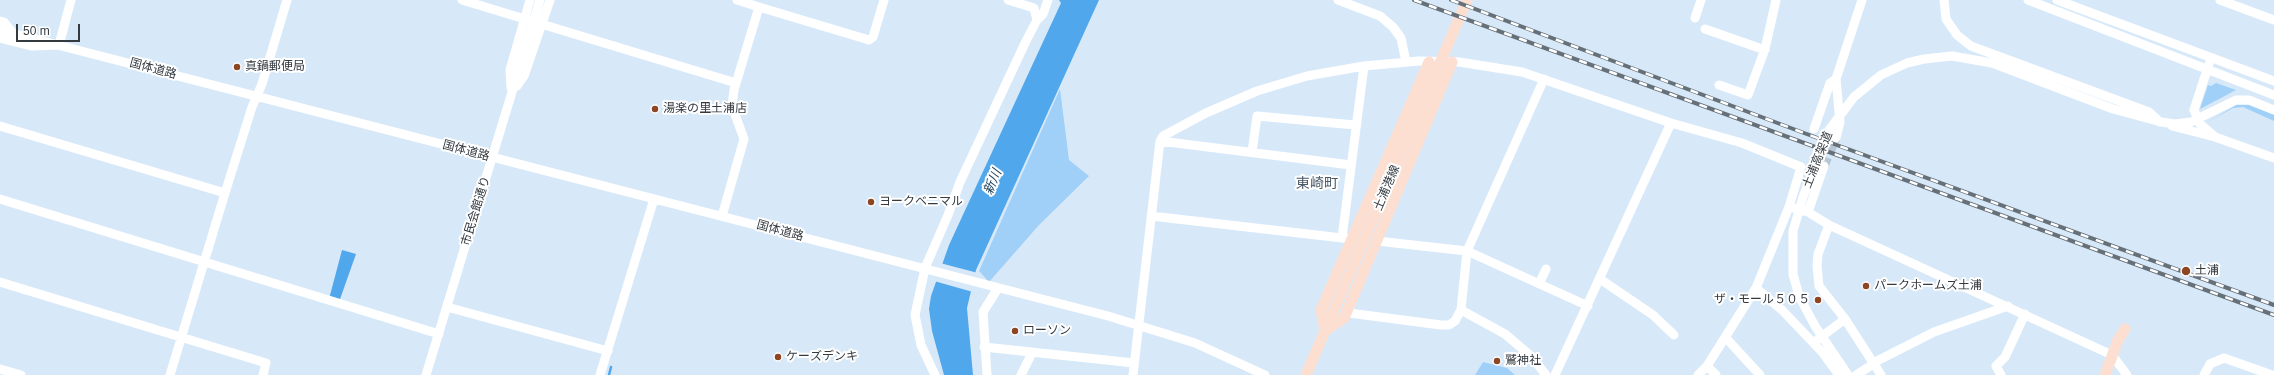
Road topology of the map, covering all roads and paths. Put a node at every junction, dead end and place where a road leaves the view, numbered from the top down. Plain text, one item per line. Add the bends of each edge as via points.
1 (71, 0) edge
2 (287, 0) edge
3 (462, 0) edge
4 (530, 0) edge
5 (550, 0) edge
6 (737, 0) edge
7 (884, 0) edge
8 (1008, 0) edge
9 (1048, 0) edge
10 (1338, 0) edge
11 (1467, 0) edge
12 (1701, 0) edge
13 (1776, 0) edge
14 (1862, 0) edge
15 (1944, 0) edge
16 (2028, 0) edge
17 (2057, 0) edge
18 (2221, 0) edge
19 (539, 3) edge
20 (759, 7) junction
21 (524, 18) junction
22 (1695, 18) dead end
23 (1037, 20) junction
24 (2274, 20) edge
25 (0, 21) edge
26 (538, 23) junction
27 (1705, 29) dead end
28 (0, 30) edge
29 (13, 33) junction
30 (0, 38) edge
31 (59, 45) junction
32 (1765, 50) junction
33 (2210, 58) junction
34 (1406, 62) junction
35 (1429, 62) junction
36 (1452, 62) junction
37 (1364, 66) junction
38 (2207, 70) junction
39 (1544, 79) junction
40 (1836, 79) junction
41 (2274, 81) edge
42 (736, 83) junction
43 (1719, 85) dead end
44 (512, 94) junction
45 (2274, 95) edge
46 (257, 96) junction
47 (2274, 110) edge
48 (2197, 119) junction
49 (2161, 122) junction
50 (1670, 123) junction
51 (1355, 125) junction
52 (0, 126) edge
53 (1814, 129) dead end
54 (2215, 137) junction
55 (1836, 138) tunnel mouth
56 (1160, 141) junction
57 (1252, 152) junction
58 (492, 157) junction
59 (2274, 158) edge
60 (1351, 165) junction
61 (1824, 166) tunnel mouth
62 (225, 193) junction
63 (0, 199) edge
64 (654, 199) junction
65 (1789, 206) junction
66 (1808, 212) junction
67 (722, 216) junction
68 (1151, 216) junction
69 (1829, 225) junction
70 (1347, 239) junction
71 (1377, 242) junction
72 (1467, 251) junction
73 (204, 262) junction
74 (1546, 268) dead end
75 (929, 269) junction
76 (1600, 279) junction
77 (0, 282) edge
78 (1538, 284) junction
79 (998, 288) junction
80 (1756, 288) junction
81 (1588, 306) junction
82 (2008, 306) junction
83 (447, 307) junction
84 (1461, 310) junction
85 (1349, 313) dead end
86 (2025, 314) junction
87 (1845, 319) junction
88 (1139, 324) junction
89 (2125, 329) dead end
90 (1325, 330) junction
91 (439, 334) junction
92 (1674, 335) dead end
93 (182, 337) junction
94 (1726, 338) junction
95 (1813, 343) junction
96 (984, 347) junction
97 (608, 351) junction
98 (1032, 353) junction
99 (2112, 356) junction
100 (1134, 363) junction
101 (1875, 363) junction
102 (1707, 366) junction
103 (0, 368) edge
104 (21, 375) edge
105 (170, 375) edge
106 (263, 375) edge
107 (426, 375) edge
108 (600, 375) edge
109 (935, 375) edge
110 (987, 375) edge
111 (1021, 375) edge
112 (1133, 375) edge
113 (1265, 375) edge
114 (1306, 375) edge
115 (1546, 375) edge
116 (1555, 375) edge
117 (1698, 375) edge
118 (1716, 375) edge
119 (1760, 375) edge
120 (1839, 375) edge
121 (1848, 375) edge
122 (1856, 375) edge
123 (1881, 375) edge
124 (2001, 375) edge
125 (2105, 375) edge
126 (2127, 375) edge
127 (2204, 375) edge
128 (2272, 375) edge

1 - 31 street
2 - 46 street
3 - 21 street
4 - 21 street
5 - 26 street
6 - 20 street
7 - 20 street via 869,40
8 - 23 street via 1034,8
9 - 23 street via 1043,14
10 - 34 street via 1380,16 1393,27 1401,38
11 - 90 main road, 土浦港線
12 - 22 street
13 - 32 street
14 - 40 street
15 - 49 street via 1946,19 1956,35 1971,46 2149,112
16 - 38 street
17 - 33 street
18 - 24 street
19 - 26 street, 市民会館通り
20 - 42 street
21 - 26 street
21 - 44 street via 510,70
23 - 75 street via 963,175
25 - 29 street
26 - 42 street
26 - 44 street, 市民会館通り
27 - 32 street
28 - 29 street, 国体道路
29 - 31 street, 国体道路
30 - 31 street via 31,46
31 - 46 street, 国体道路
32 - 43 street via 1748,95
33 - 38 street
33 - 41 street
34 - 35 street
34 - 37 street
35 - 36 street
35 - 70 main road
36 - 39 street via 1496,67
36 - 71 main road
37 - 51 street
37 - 56 street via 1307,76 1257,91 1206,113 1164,136
38 - 45 street
38 - 48 street via 2195,106
39 - 50 street
39 - 72 street
40 - 53 street via 1830,83
40 - 55 street via 1840,122
42 - 67 street via 732,106 744,139
44 - 58 street, 市民会館通り
46 - 58 street, 国体道路
46 - 62 street
47 - 48 street via 2249,100 2236,100
48 - 49 street via 2181,124
48 - 54 street
49 - 54 street
49 - 121 street, 土浦高架道 via 2112,109 2008,69 1964,58 1938,57 1907,63 1881,75 1862,89 1830,130 1798,214 1792,243 1793,274 1799,296 1815,326
50 - 65 street via 1742,144 1801,167
50 - 76 street
51 - 57 street via 1257,116
51 - 60 street
52 - 62 street
54 - 59 street
56 - 57 street
56 - 68 street
57 - 60 street
58 - 64 street, 国体道路
58 - 83 street, 市民会館通り
60 - 70 street
61 - 66 street
62 - 73 street
63 - 73 street
64 - 67 street, 国体道路
64 - 97 street
65 - 66 street
65 - 80 street
66 - 69 street
67 - 75 street, 国体道路
68 - 70 street
68 - 88 street
69 - 82 street
69 - 87 street via 1818,254 1819,286
70 - 90 main road via 1321,310
71 - 72 street
71 - 90 main road via 1344,318
72 - 78 street
72 - 84 street
73 - 91 street
73 - 93 street
74 - 78 street
75 - 79 street, 国体道路
75 - 109 street via 915,315 921,345
76 - 81 street
76 - 92 street via 1654,315
77 - 93 street
78 - 81 street
79 - 88 street, 国体道路
79 - 96 street via 983,312
80 - 94 street
80 - 95 street via 1782,310
81 - 116 street
82 - 86 street
82 - 101 street via 1934,332
83 - 91 street, 市民会館通り
83 - 97 street
84 - 85 street via 1455,321 1449,325
84 - 115 street via 1505,334 1530,356
86 - 99 street
86 - 124 street via 2005,357 1996,366
87 - 95 street
87 - 101 street
88 - 100 street
88 - 113 street, 国体道路 via 1208,348
89 - 99 main road
90 - 114 main road, 土浦港線
91 - 107 street, 市民会館通り
93 - 105 street
93 - 106 street via 266,363
94 - 102 street
94 - 119 street
95 - 120 street
96 - 98 street
96 - 110 street
97 - 108 street
98 - 100 street
98 - 111 street
99 - 125 main road
99 - 126 street
100 - 112 street
101 - 122 street
101 - 123 street
102 - 117 street
102 - 118 street
103 - 104 street
127 - 128 street via 2210,364 2224,358

